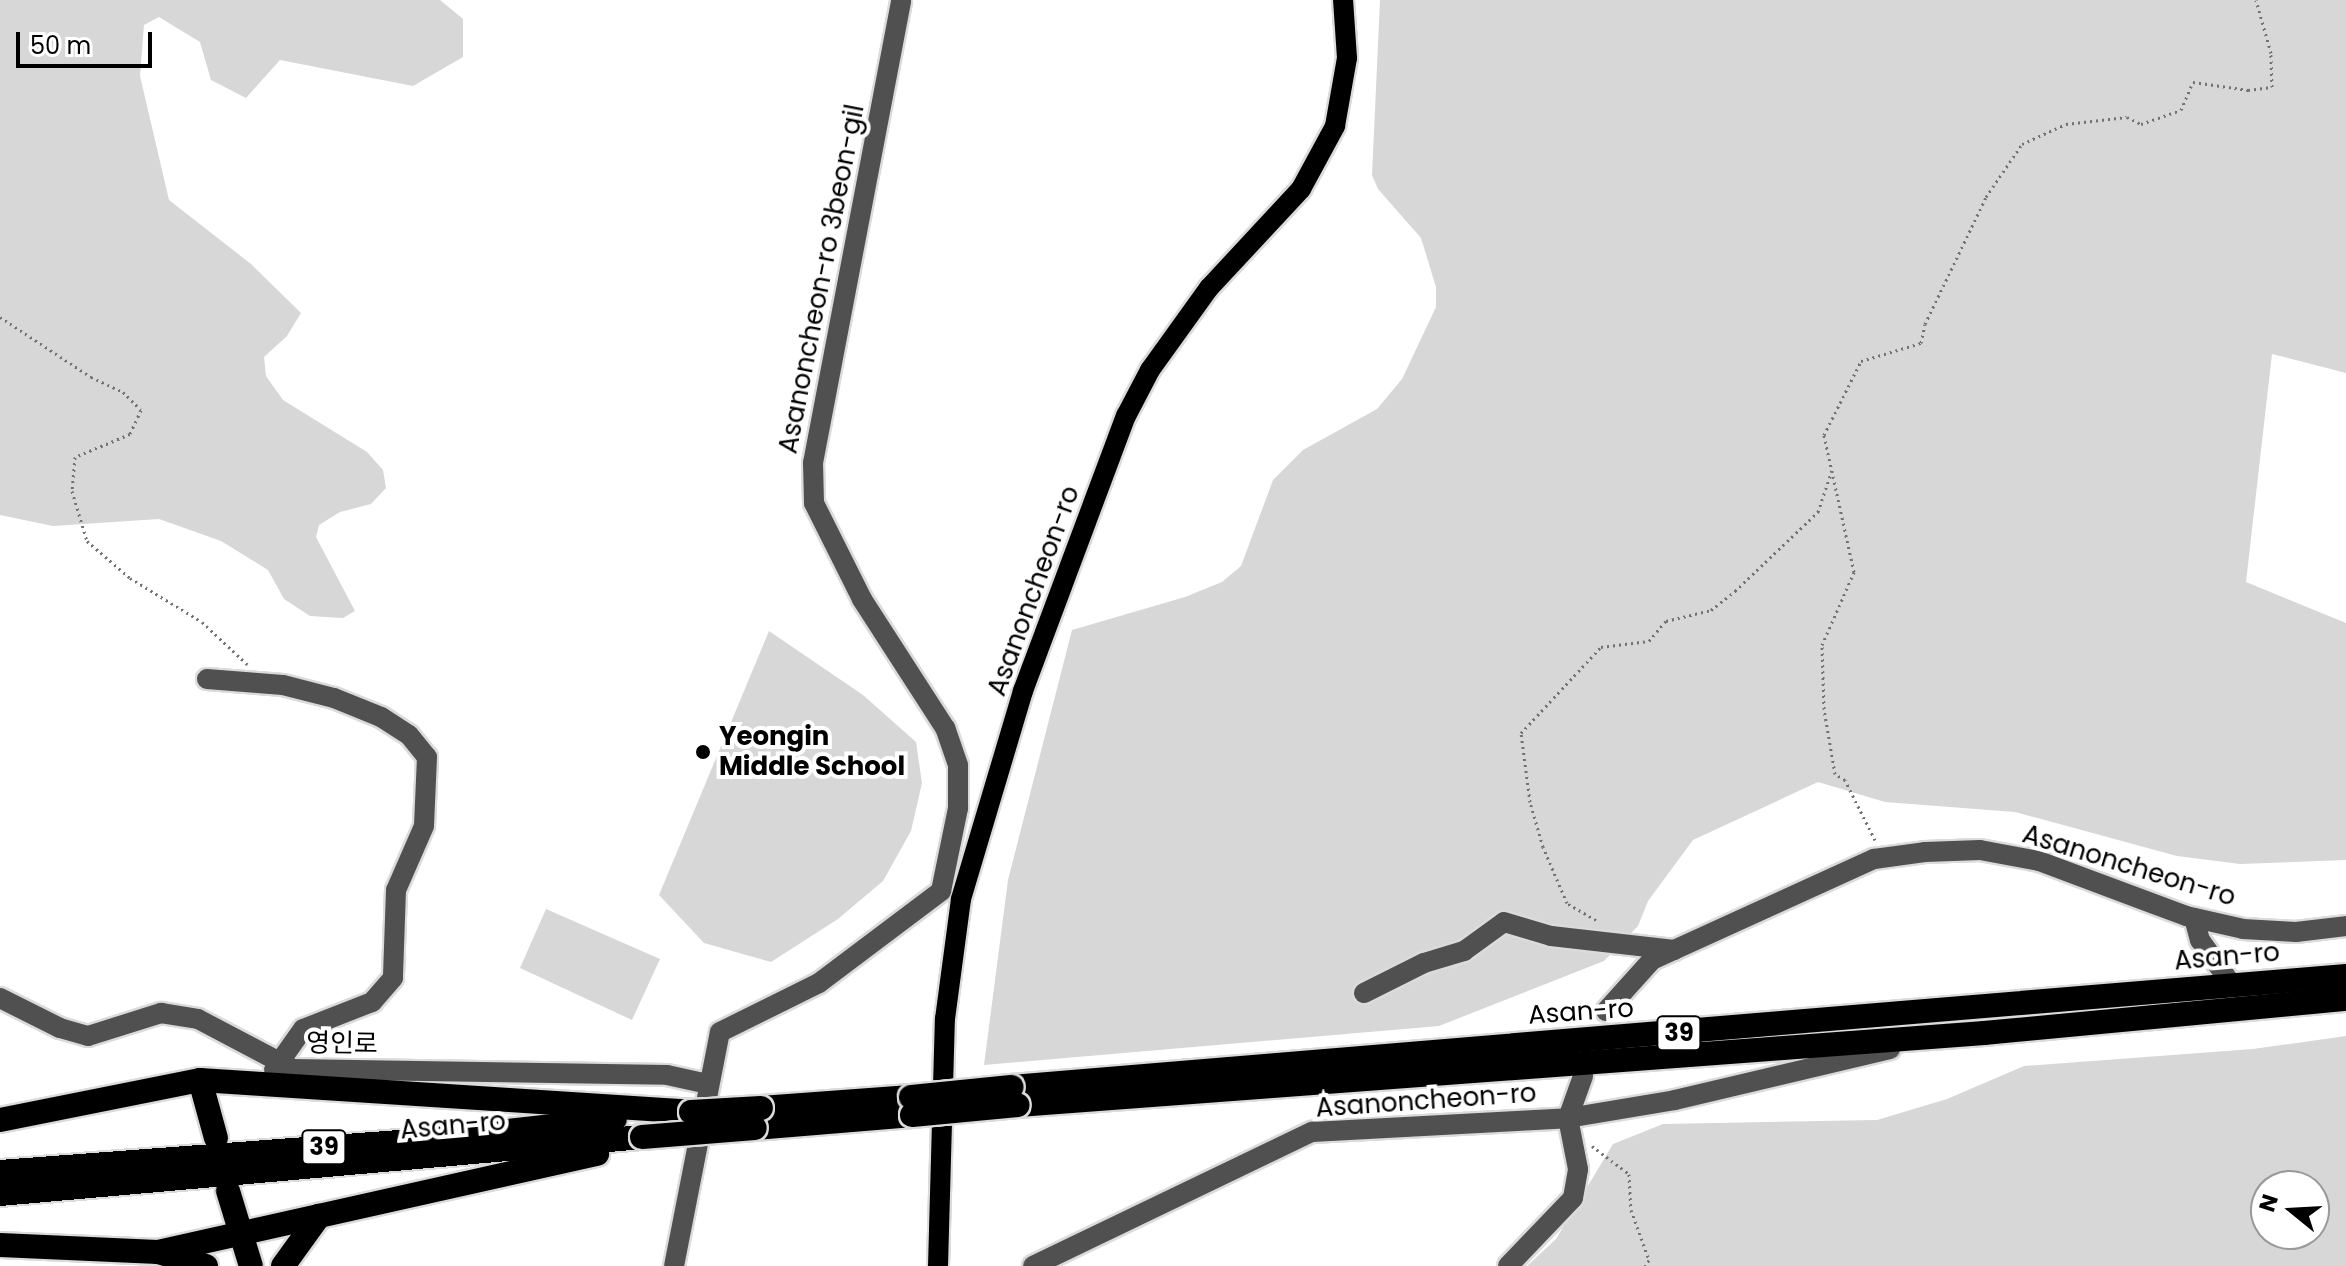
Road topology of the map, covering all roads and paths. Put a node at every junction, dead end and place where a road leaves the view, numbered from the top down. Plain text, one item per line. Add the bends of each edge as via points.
1 (901, 0) edge
2 (1343, 0) edge
3 (2256, 0) edge
4 (0, 317) edge
5 (1832, 470) junction
6 (252, 669) dead end
7 (207, 679) dead end
8 (1874, 859) junction
9 (943, 888) junction
10 (961, 899) junction
11 (2194, 918) junction
12 (1600, 922) dead end
13 (2346, 926) edge
14 (1674, 950) junction
15 (2346, 976) edge
16 (2232, 985) junction
17 (1364, 993) dead end
18 (0, 998) edge
19 (2346, 999) edge
20 (1606, 1011) dead end
21 (1984, 1033) junction
22 (278, 1060) junction
23 (1583, 1076) dead end
24 (200, 1080) junction
25 (708, 1084) junction
26 (268, 1085) junction
27 (1015, 1096) junction
28 (1568, 1118) junction
29 (0, 1120) edge
30 (644, 1127) junction
31 (216, 1138) dead end
32 (1573, 1141) junction
33 (0, 1172) edge
34 (228, 1191) dead end
35 (0, 1194) edge
36 (319, 1216) junction
37 (241, 1234) junction
38 (0, 1245) edge
39 (158, 1252) junction
40 (206, 1266) edge
41 (251, 1266) edge
42 (283, 1266) edge
43 (674, 1266) edge
44 (938, 1266) edge
45 (1033, 1266) edge
46 (1508, 1266) edge
47 (1645, 1266) edge

1 - 9 street, Asanoncheon-ro 3beon-gil via 813,463 814,503 862,599 945,728 958,765 958,808
2 - 10 main road, Asanoncheon-ro via 1347,58 1335,126 1301,189 1209,288 1150,370 1126,416 1023,691
3 - 5 path via 2271,53 2272,87 2193,82 2181,110 2141,124 2127,117 2066,124 2022,144 1986,197 1925,324 1921,343 1861,361 1824,435
4 - 6 path via 123,392 141,410 130,434 75,457 72,491 87,541 130,578 202,622
5 - 8 path via 1854,572 1822,645 1824,709 1835,774 1845,780 1875,835
5 - 12 path via 1818,512 1735,591 1711,610 1666,621 1649,641 1601,647 1521,733 1530,802 1543,847 1567,903
7 - 22 street via 283,685 334,698 381,717 409,735 427,757 424,826 396,890 393,978 372,1002 303,1029
8 - 11 street, Asanoncheon-ro via 1980,850 2039,861
8 - 14 street, Asanoncheon-ro
9 - 10 street
9 - 25 street via 908,921 819,983 720,1032
10 - 44 main road, Asanoncheon-ro via 945,1019
11 - 13 street, Asanoncheon-ro via 2243,929 2296,932
11 - 16 street via 2200,940
14 - 17 street via 1551,936 1504,922 1464,951 1424,963
14 - 20 street, Asanoncheon-ro via 1652,960
15 - 16 highway, Asan-ro / 39
16 - 27 highway, Asan-ro / 39
18 - 22 street, 영인로 via 88,1036 161,1013 198,1019
19 - 21 highway, Asan-ro / 39
21 - 27 highway, Asan-ro / 39
21 - 28 street
22 - 25 street, 영인로 via 293,1069 667,1075
22 - 26 street
23 - 28 street, Asanoncheon-ro
24 - 26 highway
24 - 29 highway
24 - 31 highway
25 - 43 street
26 - 30 highway
27 - 30 highway, Asan-ro / 39, bridge
28 - 32 street
28 - 45 street, Asanoncheon-ro via 1312,1132
30 - 33 highway, Asan-ro / 39
30 - 35 highway, Asan-ro / 39
30 - 36 highway
32 - 46 street via 1578,1169 1573,1198
32 - 47 path via 1613,1158 1629,1174 1631,1210 1649,1260
34 - 37 highway
36 - 37 highway
36 - 42 highway
37 - 39 highway
37 - 41 highway
38 - 39 highway
39 - 40 highway

